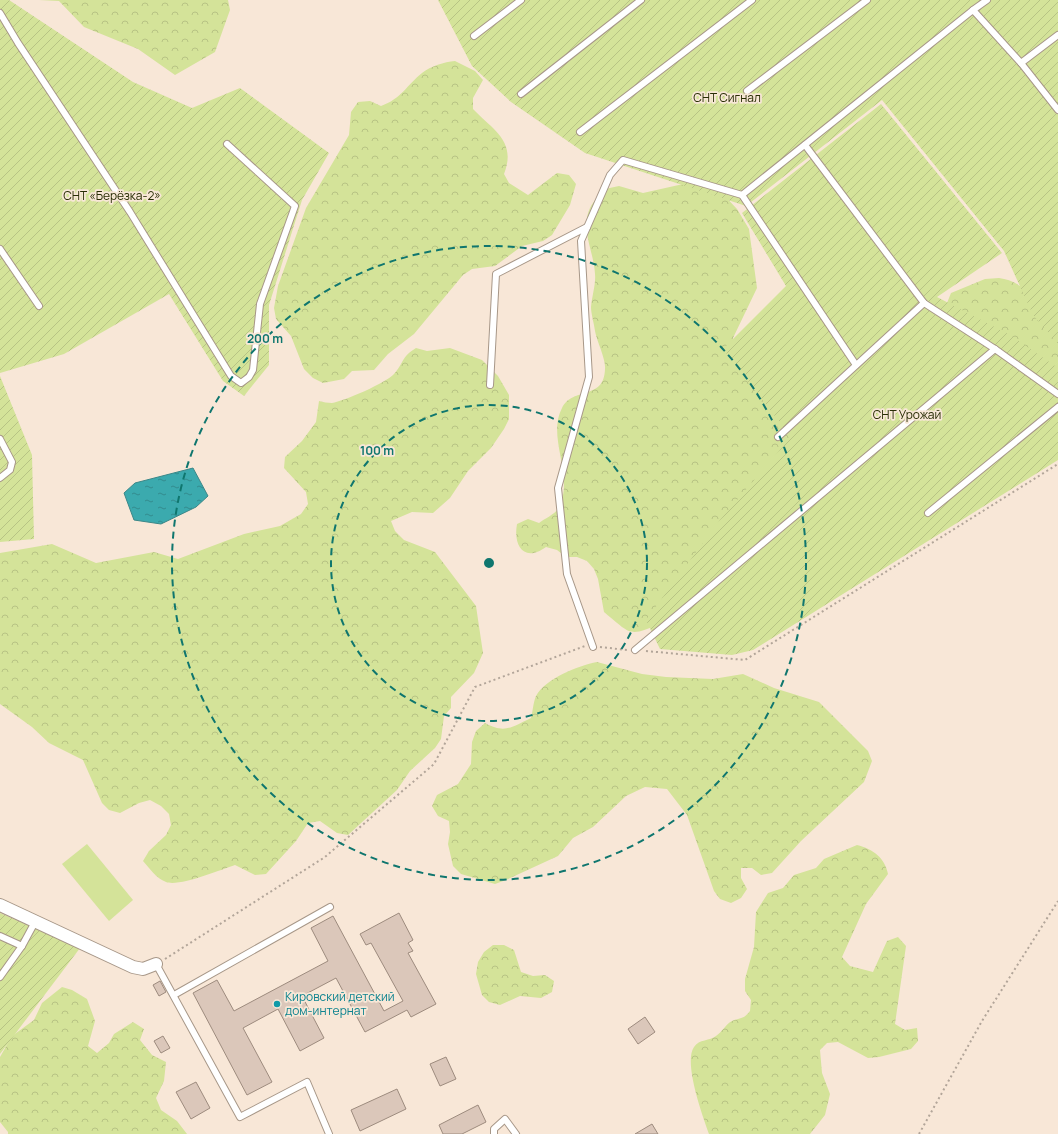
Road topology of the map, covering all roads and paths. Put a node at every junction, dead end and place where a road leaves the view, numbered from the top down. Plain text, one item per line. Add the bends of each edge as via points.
1 (521, 0) edge
2 (641, 0) edge
3 (752, 0) edge
4 (867, 0) edge
5 (987, 0) edge
6 (974, 10) junction
7 (0, 13) edge
8 (474, 36) dead end
9 (1058, 36) edge
10 (1021, 63) junction
11 (747, 91) dead end
12 (520, 94) dead end
13 (1058, 110) edge
14 (580, 132) dead end
15 (227, 144) dead end
16 (806, 145) junction
17 (742, 195) junction
18 (587, 227) junction
19 (0, 249) edge
20 (924, 303) junction
21 (39, 306) dead end
22 (995, 349) junction
23 (856, 365) junction
24 (490, 385) dead end
25 (1058, 394) edge
26 (1058, 407) edge
27 (778, 437) dead end
28 (0, 439) edge
29 (1058, 464) edge
30 (0, 478) edge
31 (928, 513) dead end
32 (593, 647) junction
33 (636, 650) junction
34 (1058, 901) edge
35 (0, 905) edge
36 (330, 907) dead end
37 (35, 922) junction
38 (0, 936) edge
39 (22, 946) junction
40 (156, 964) junction
41 (0, 977) edge
42 (174, 995) junction
43 (329, 1134) edge
44 (494, 1134) edge
45 (516, 1134) edge
46 (919, 1134) edge

1 - 8 lane
2 - 12 lane
3 - 14 lane
4 - 11 lane
5 - 6 lane
6 - 10 lane
6 - 16 lane
7 - 15 lane via 130,212 231,376 241,383 253,370 260,304 295,206
9 - 10 lane
10 - 13 lane
16 - 17 lane
16 - 20 lane
17 - 18 lane via 623,160 610,175
17 - 23 lane
18 - 24 lane via 496,274
18 - 32 lane via 581,241 589,377 558,488 567,574
19 - 21 lane
20 - 22 lane
20 - 23 lane
22 - 25 lane
22 - 33 lane
23 - 27 lane
26 - 31 lane
28 - 30 lane via 12,462 10,470
29 - 33 path via 745,660
32 - 33 path
32 - 40 path via 582,646 475,687 434,764 325,857
34 - 46 path via 982,1021
35 - 37 street
36 - 42 lane
37 - 39 lane
37 - 40 street via 133,967 143,969
38 - 39 lane
39 - 41 lane
40 - 42 lane
42 - 43 lane via 240,1116 307,1082
44 - 45 lane via 494,1129 505,1119

